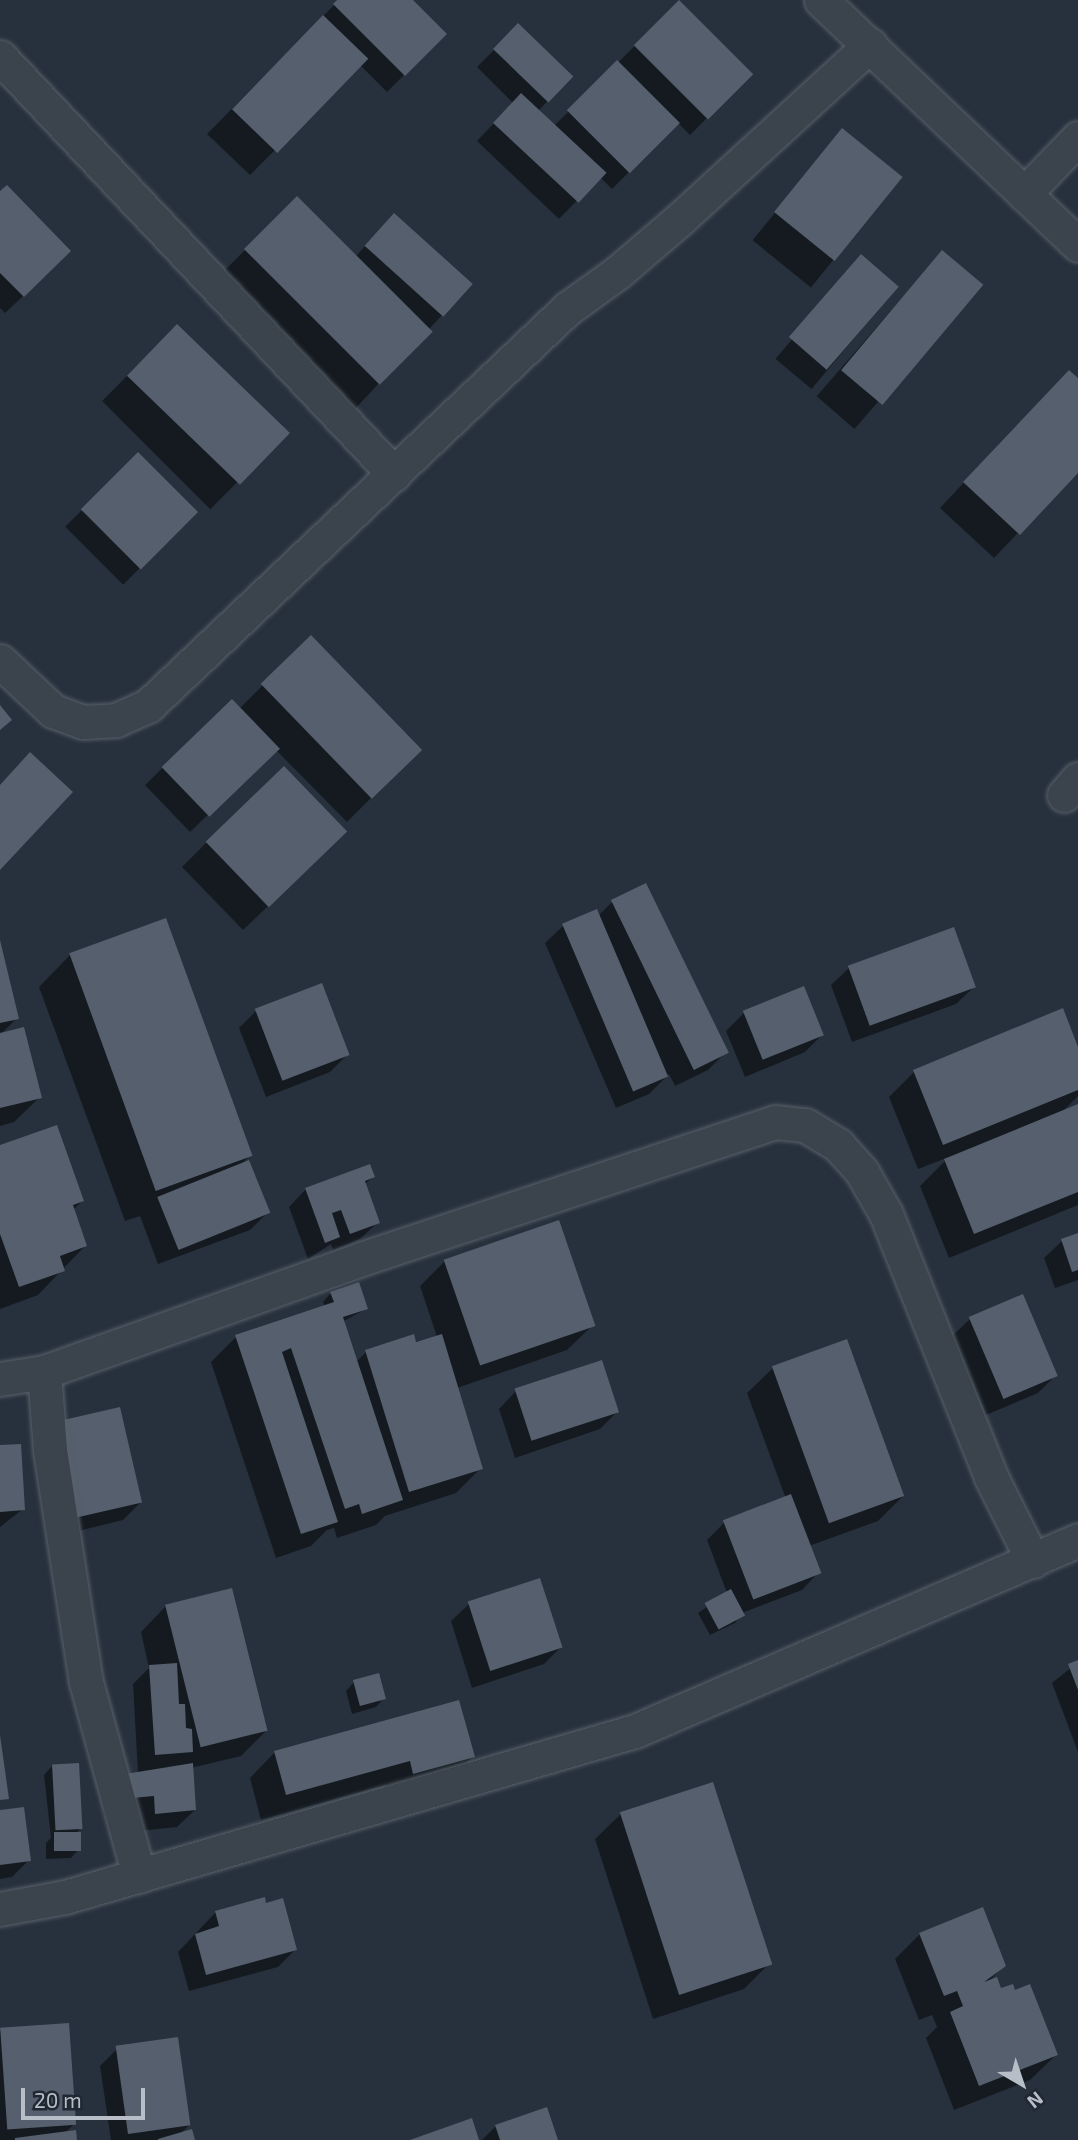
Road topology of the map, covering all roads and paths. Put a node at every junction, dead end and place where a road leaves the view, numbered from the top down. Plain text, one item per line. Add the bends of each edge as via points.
1 (821, 0) edge
2 (870, 45) junction
3 (0, 57) edge
4 (1078, 138) edge
5 (1024, 194) junction
6 (1078, 245) edge
7 (394, 474) junction
8 (0, 661) edge
9 (44, 1372) junction
10 (0, 1379) edge
11 (1078, 1540) edge
12 (1033, 1561) junction
13 (139, 1877) junction
14 (0, 1909) edge

1 - 2 street
2 - 5 street
2 - 7 street via 680,219 567,309
3 - 7 street
4 - 5 street
5 - 6 street
7 - 8 street via 149,705 116,720 83,722 53,711
9 - 10 street
9 - 12 street via 374,1255 775,1122 805,1125 838,1144 862,1172 886,1214 990,1477
9 - 13 street via 50,1450 86,1682
11 - 12 street
12 - 13 street via 635,1731
13 - 14 street

